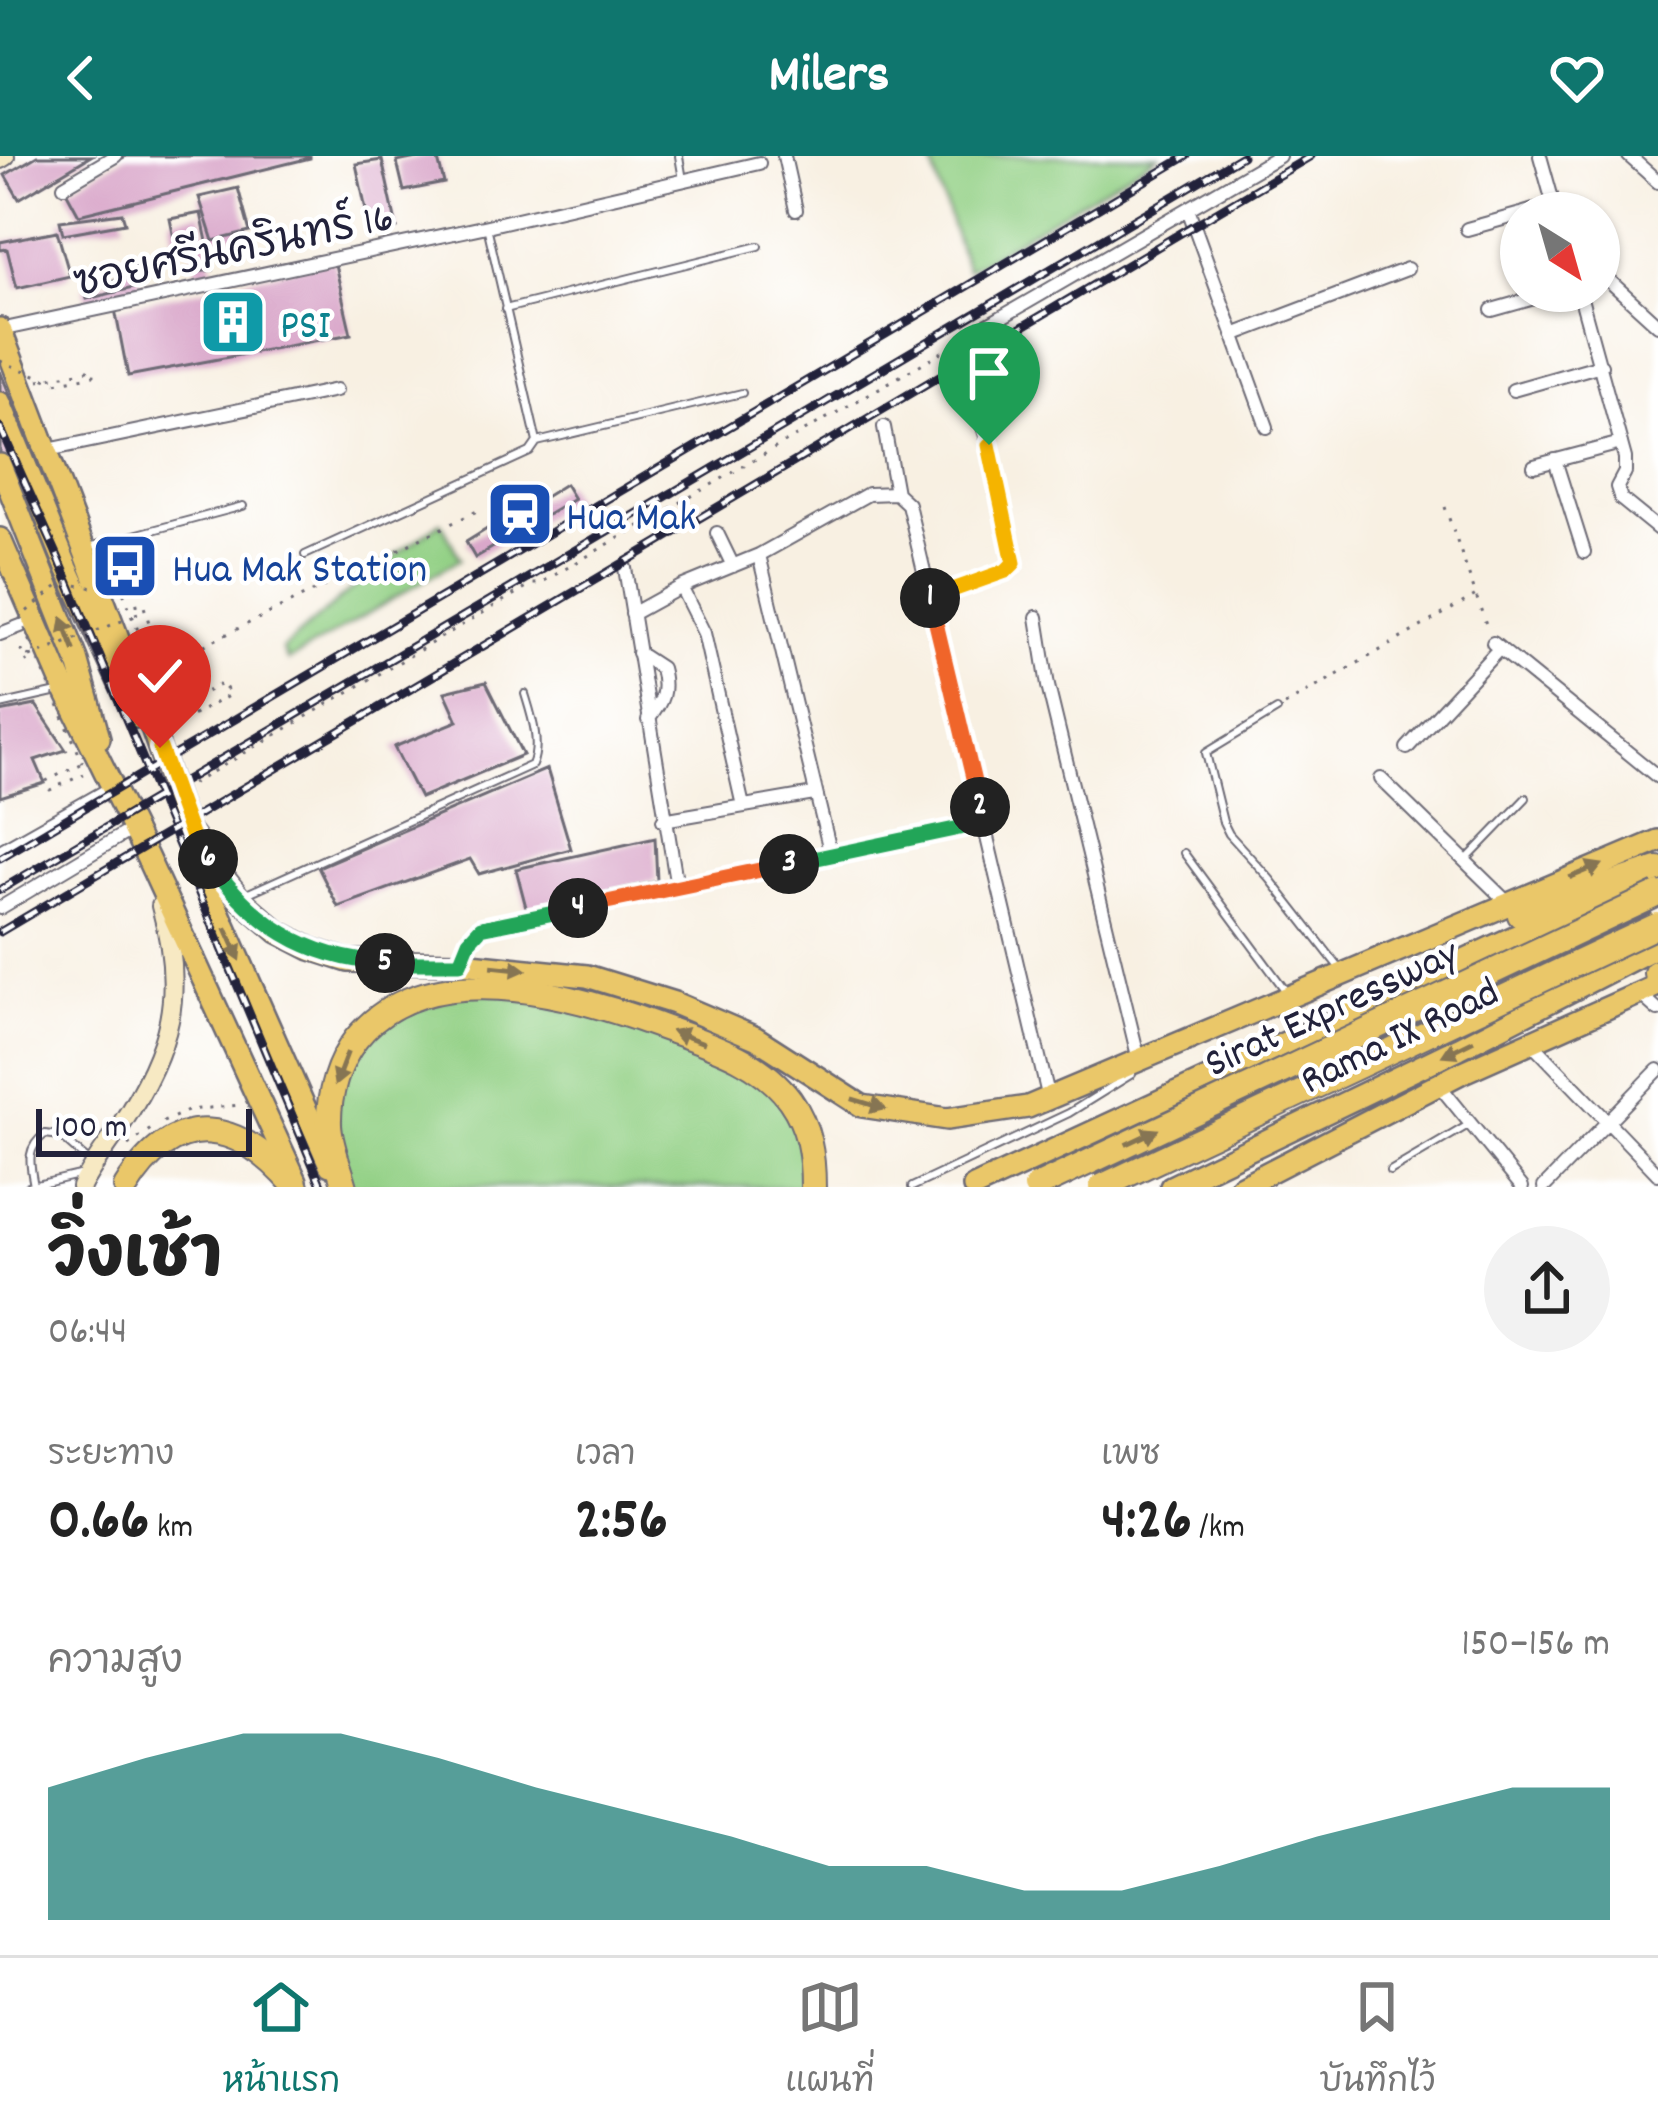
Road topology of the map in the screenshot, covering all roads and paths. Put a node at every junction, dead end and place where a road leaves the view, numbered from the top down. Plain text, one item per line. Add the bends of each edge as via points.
1 (115, 156) edge
2 (679, 156) edge
3 (784, 156) edge
4 (1279, 156) edge
5 (1540, 156) edge
6 (1629, 156) edge
7 (759, 163) dead end
8 (683, 180) junction
9 (1658, 182) edge
10 (64, 186) dead end
11 (1550, 192) edge
12 (1188, 209) junction
13 (796, 210) dead end
14 (1500, 219) edge
15 (488, 226) junction
16 (1467, 229) dead end
17 (759, 247) dead end
18 (1407, 269) dead end
19 (1620, 290) edge
20 (1500, 308) edge
21 (505, 309) junction
22 (1492, 310) dead end
23 (1585, 312) edge
24 (1658, 325) edge
25 (0, 329) edge
26 (981, 329) joint
27 (1233, 335) junction
28 (0, 361) edge
29 (1601, 365) junction
30 (22, 383) junction
31 (969, 385) dead end
32 (1514, 389) dead end
33 (336, 390) dead end
34 (742, 393) dead end
35 (0, 404) edge
36 (884, 427) dead end
37 (1267, 427) dead end
38 (537, 442) junction
39 (1621, 443) junction
40 (48, 450) junction
41 (1555, 460) junction
42 (0, 465) edge
43 (1534, 466) dead end
44 (899, 496) junction
45 (243, 506) dead end
46 (1445, 507) dead end
47 (479, 510) dead end
48 (1658, 529) edge
49 (717, 533) dead end
50 (0, 539) edge
51 (85, 548) junction
52 (1584, 552) dead end
53 (305, 555) dead end
54 (758, 555) junction
55 (733, 566) junction
56 (625, 568) dead end
57 (681, 587) junction
58 (1476, 595) junction
59 (930, 596) junction
60 (632, 614) junction
61 (133, 616) junction
62 (1037, 617) dead end
63 (36, 620) junction
64 (0, 634) edge
65 (1495, 646) junction
66 (638, 652) junction
67 (35, 657) junction
68 (65, 690) junction
69 (525, 694) dead end
70 (0, 705) edge
71 (1277, 710) joint
72 (648, 720) junction
73 (150, 722) junction
74 (1407, 748) dead end
75 (107, 776) junction
76 (1658, 777) edge
77 (1381, 779) dead end
78 (175, 794) junction
79 (814, 794) junction
80 (1526, 798) dead end
81 (742, 806) junction
82 (664, 820) junction
83 (983, 823) junction
84 (134, 829) junction
85 (191, 835) junction
86 (1658, 841) edge
87 (0, 851) edge
88 (1184, 853) dead end
89 (831, 855) junction
90 (147, 857) junction
91 (1468, 860) junction
92 (1658, 868) edge
93 (204, 879) junction
94 (1658, 879) edge
95 (677, 887) junction
96 (1658, 894) edge
97 (239, 898) junction
98 (1609, 898) junction
99 (0, 908) edge
100 (1514, 909) junction
101 (1658, 925) edge
102 (1658, 946) edge
103 (460, 963) junction
104 (1343, 973) junction
105 (1650, 976) edge
106 (1291, 997) junction
107 (1658, 1010) edge
108 (1190, 1038) junction
109 (1534, 1044) junction
110 (1139, 1060) junction
111 (1658, 1070) edge
112 (1461, 1073) junction
113 (1438, 1085) junction
114 (1048, 1099) junction
115 (1471, 1124) junction
116 (1606, 1124) junction
117 (1390, 1171) dead end
118 (1658, 1174) edge
119 (87, 1175) edge
120 (31, 1186) edge
121 (126, 1187) edge
122 (297, 1187) edge
123 (343, 1187) edge
124 (813, 1187) edge
125 (912, 1187) edge
126 (974, 1187) edge
127 (1036, 1187) edge
128 (1101, 1187) edge
129 (1171, 1187) edge
130 (1240, 1187) edge
131 (1522, 1187) edge
132 (1544, 1187) edge

1 - 10 street
2 - 8 lane
3 - 13 street
4 - 12 street
5 - 11 street
6 - 9 street
7 - 8 street, ซอยศรีนครินทร์ 16
8 - 15 street, ซอยศรีนครินทร์ 16
12 - 26 street
12 - 27 street
14 - 16 street
15 - 21 lane
15 - 25 street, ซอยศรีนครินทร์ 16
17 - 21 lane
18 - 27 street
19 - 24 street
20 - 22 street
21 - 38 lane
23 - 29 street
25 - 30 main road
26 - 78 path
27 - 37 street
28 - 30 path, bridge via 56,383 94,375 93,369 72,374
29 - 32 street
29 - 39 street
30 - 40 main road
31 - 59 street via 1014,563
33 - 40 street
34 - 38 lane
35 - 93 main road
36 - 44 street
38 - 53 lane
39 - 41 street
39 - 48 street via 1625,472 1616,487
40 - 51 main road
41 - 43 street
41 - 52 street
75 -> 42 main road via 82,672
44 - 54 street via 868,494
44 - 59 street via 908,504
45 - 51 lane
46 - 58 path
47 - 61 path via 162,666 143,603
49 - 55 street
50 - 63 main road
51 - 73 main road
54 - 55 street
54 - 79 street
55 - 57 street
56 - 60 street
57 - 60 street
57 - 81 street via 704,633
58 - 65 path
58 - 71 path
59 - 83 street
60 - 66 street
61 - 67 path, bridge
61 - 67 path, bridge via 123,592 62,583 20,617
61 - 73 path, bridge via 175,725 230,695 223,683 205,692
62 - 110 street
63 - 64 street
63 - 68 main road
65 - 74 street
65 - 76 street
66 - 72 street
66 - 72 street via 661,668 666,685
67 - 75 path, bridge via 83,763 46,781 50,790
68 - 70 lane
68 - 75 main road
69 - 97 lane via 532,765
71 - 104 lane via 1206,753 1220,813
72 - 82 street
73 - 78 main road
75 - 84 main road
75 - 87 street
77 - 91 street
78 - 85 main road
79 - 81 street
79 - 89 street
80 - 91 lane
81 - 82 street
82 - 95 street
83 - 89 street
83 - 114 street
84 - 90 main road
84 - 99 street
85 - 93 main road
85 - 97 main road
100 -> 86 main road
88 - 106 lane
89 - 95 street
90 - 119 main road via 172,942 176,994 148,1078
90 - 122 main road
91 - 100 street
92 - 100 highway
93 -> 123 main road
94 - 98 main road, Rama IX Road
95 - 103 street via 481,928
127 -> 96 highway, Sirat Expressway, bridge
97 - 103 main road via 278,932 348,961
98 - 105 main road via 1598,920 1606,937
98 - 126 main road, Rama IX Road
100 - 104 main road
101 - 128 highway, Sirat Expressway, bridge
102 - 105 main road, Rama IX Road
103 -> 114 main road via 587,976 674,1003 756,1039 862,1106 947,1119
104 - 106 main road
105 - 107 street
105 - 109 main road
105 - 112 main road
105 -> 129 main road, Rama IX Road
106 - 108 main road
108 - 110 main road
108 - 125 lane via 1069,1113
109 - 112 main road
109 - 116 street
110 - 114 main road
111 - 116 street
112 - 113 main road
113 - 115 street
113 - 130 main road
115 - 117 lane
115 - 131 street
116 - 118 street
116 - 132 street
119 - 120 lane
119 - 120 lane via 60,1136 45,1134 29,1155
121 - 122 highway via 166,1141 198,1130 237,1137 270,1156
124 -> 123 highway via 806,1126 788,1096 751,1065 592,1002 478,987 402,1000 344,1055 329,1127

